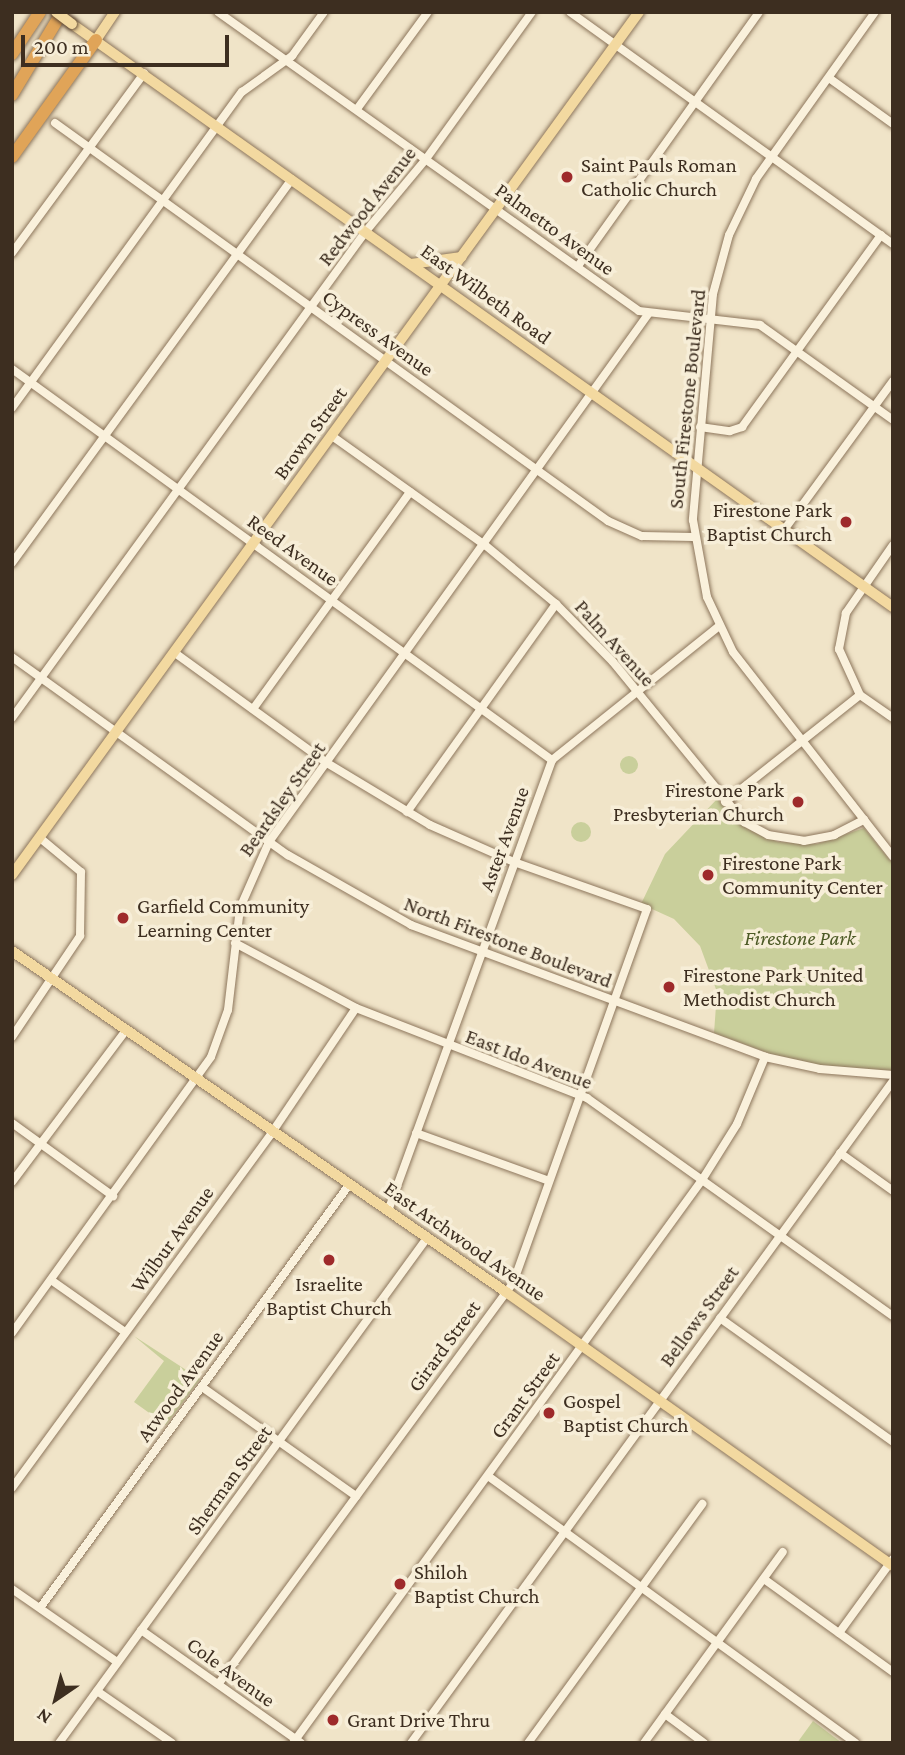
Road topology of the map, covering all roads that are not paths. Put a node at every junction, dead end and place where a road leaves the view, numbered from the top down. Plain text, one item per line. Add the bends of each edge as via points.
1 (40, 12) edge
2 (56, 12) edge
3 (62, 12) edge
4 (115, 12) edge
5 (324, 12) edge
6 (428, 12) edge
7 (532, 12) edge
8 (570, 12) edge
9 (639, 12) edge
10 (758, 12) edge
11 (876, 12) edge
12 (220, 13) edge
13 (96, 40) junction
14 (615, 45) junction
15 (12, 54) edge
16 (286, 61) junction
17 (144, 73) junction
18 (829, 78) junction
19 (12, 95) edge
20 (695, 103) junction
21 (357, 109) junction
22 (55, 123) dead end
23 (893, 124) edge
24 (218, 126) junction
25 (90, 148) junction
26 (771, 156) junction
27 (12, 157) edge
28 (426, 159) junction
29 (292, 179) junction
30 (164, 200) junction
31 (497, 208) junction
32 (366, 231) junction
33 (881, 235) junction
34 (893, 244) edge
35 (12, 253) edge
36 (237, 254) junction
37 (462, 257) junction
38 (411, 264) junction
39 (578, 266) junction
40 (441, 286) junction
41 (311, 307) junction
42 (649, 313) junction
43 (710, 319) junction
44 (797, 350) junction
45 (387, 361) junction
46 (12, 369) edge
47 (893, 381) edge
48 (31, 383) junction
49 (593, 394) junction
50 (875, 406) junction
51 (12, 408) edge
52 (893, 420) edge
53 (700, 427) junction
54 (106, 435) junction
55 (332, 436) junction
56 (695, 467) junction
57 (539, 470) junction
58 (178, 488) junction
59 (410, 492) junction
60 (784, 530) junction
61 (693, 537) junction
62 (254, 544) junction
63 (485, 545) junction
64 (893, 545) edge
65 (12, 563) edge
66 (863, 586) junction
67 (331, 600) junction
68 (556, 604) junction
69 (893, 607) edge
70 (719, 626) junction
71 (175, 653) junction
72 (406, 654) junction
73 (12, 657) edge
74 (41, 677) junction
75 (638, 691) junction
76 (860, 695) junction
77 (481, 707) junction
78 (253, 709) junction
79 (12, 718) edge
80 (893, 718) edge
81 (116, 732) junction
82 (802, 741) junction
83 (552, 760) junction
84 (327, 763) junction
85 (724, 802) junction
86 (407, 812) junction
87 (864, 820) junction
88 (40, 838) junction
89 (269, 842) junction
90 (893, 857) edge
91 (514, 862) junction
92 (12, 876) edge
93 (235, 943) junction
94 (12, 951) edge
95 (480, 954) junction
96 (54, 980) junction
97 (614, 1002) junction
98 (356, 1008) junction
99 (126, 1030) junction
100 (12, 1037) edge
101 (447, 1047) junction
102 (765, 1057) junction
103 (893, 1078) edge
104 (198, 1079) junction
105 (580, 1095) junction
106 (12, 1123) edge
107 (273, 1131) junction
108 (416, 1133) junction
109 (41, 1144) junction
110 (840, 1153) junction
111 (702, 1180) junction
112 (549, 1181) junction
113 (12, 1182) edge
114 (349, 1185) junction
115 (893, 1191) edge
116 (113, 1196) junction
117 (388, 1211) junction
118 (779, 1235) junction
119 (427, 1238) junction
120 (51, 1280) junction
121 (506, 1292) junction
122 (893, 1316) edge
123 (720, 1318) junction
124 (13, 1332) edge
125 (125, 1332) junction
126 (582, 1346) junction
127 (201, 1387) junction
128 (660, 1400) junction
129 (279, 1441) junction
130 (893, 1442) edge
131 (488, 1476) junction
132 (12, 1488) edge
133 (356, 1496) junction
134 (702, 1504) dead end
135 (565, 1531) junction
136 (783, 1552) dead end
137 (892, 1563) edge
138 (764, 1579) junction
139 (642, 1588) junction
140 (12, 1589) edge
141 (40, 1608) junction
142 (141, 1630) junction
143 (839, 1633) junction
144 (717, 1643) junction
145 (117, 1662) junction
146 (893, 1672) edge
147 (219, 1683) junction
148 (97, 1691) junction
149 (665, 1714) junction
150 (296, 1741) edge
151 (59, 1743) edge
152 (172, 1743) edge
153 (411, 1743) edge
154 (528, 1743) edge
155 (644, 1743) edge
156 (704, 1743) edge
157 (855, 1743) edge

1 - 15 highway
2 - 13 main road, East Wilbeth Road, bridge
3 - 19 highway
4 - 13 main road
5 - 16 street
6 - 21 street
7 - 28 street, Redwood Avenue
8 - 14 street
9 - 14 main road, Brown Street
10 - 20 street
11 - 18 street, South Firestone Boulevard
12 - 16 street, Palmetto Avenue
13 - 17 main road, East Wilbeth Road
13 - 27 highway
14 - 20 street
14 - 31 main road, Brown Street
16 - 21 street, Palmetto Avenue
16 - 24 street via 242,92
17 - 24 main road, East Wilbeth Road
17 - 25 street
18 - 23 street
18 - 26 street, South Firestone Boulevard
20 - 26 street
20 - 39 street
21 - 28 street, Palmetto Avenue
22 - 25 street, Cypress Avenue
24 - 29 main road, East Wilbeth Road
24 - 30 street
25 - 30 street, Cypress Avenue
25 - 35 street
26 - 33 street
26 - 43 street, South Firestone Boulevard via 729,235
28 - 31 street, Palmetto Avenue
28 - 32 street, Redwood Avenue
29 - 32 main road, East Wilbeth Road
29 - 36 street
30 - 36 street, Cypress Avenue
30 - 48 street
31 - 37 main road, Brown Street
31 - 39 street, Palmetto Avenue
32 - 38 main road, East Wilbeth Road
32 - 41 street, Redwood Avenue
33 - 34 street
33 - 44 street
36 - 41 street, Cypress Avenue
36 - 54 street
37 - 38 main road
37 - 40 main road, Brown Street
38 - 40 main road, East Wilbeth Road
39 - 42 street, Palmetto Avenue
40 - 45 main road, Brown Street
40 - 49 main road, East Wilbeth Road
41 - 45 street, Cypress Avenue
41 - 58 street, Redwood Avenue
42 - 43 street, Palmetto Avenue
42 - 49 street, Beardsley Street
43 - 44 street, Palmetto Avenue via 760,325
43 - 53 street, South Firestone Boulevard
44 - 50 street, Palmetto Avenue
44 - 53 street via 742,427 730,431
45 - 55 main road, Brown Street
45 - 57 street, Cypress Avenue
46 - 48 street, Reed Avenue
47 - 50 street
48 - 51 street
48 - 54 street, Reed Avenue
49 - 56 main road, East Wilbeth Road
49 - 57 street, Beardsley Street
50 - 52 street, Palmetto Avenue
50 - 60 street
53 - 56 street, South Firestone Boulevard
54 - 58 street, Reed Avenue
54 - 65 street
55 - 59 street, Palm Avenue
55 - 62 main road, Brown Street
56 - 60 main road, East Wilbeth Road
56 - 61 street, South Firestone Boulevard
57 - 61 street, Cypress Avenue via 622,529 655,538
57 - 63 street, Beardsley Street
58 - 62 street, Reed Avenue
58 - 74 street, Redwood Avenue
59 - 63 street, Palm Avenue
59 - 67 street
60 - 66 main road, East Wilbeth Road
61 - 70 street, South Firestone Boulevard via 703,584
62 - 67 street, Reed Avenue
62 - 71 main road, Brown Street
63 - 68 street, Palm Avenue
63 - 72 street, Beardsley Street
64 - 66 street
66 - 69 main road, East Wilbeth Road
66 - 76 street via 844,617 839,649
67 - 72 street, Reed Avenue
67 - 78 street
68 - 75 street, Palm Avenue
68 - 77 street
70 - 75 street
70 - 82 street, South Firestone Boulevard via 743,666
71 - 78 street
71 - 81 main road, Brown Street
72 - 77 street, Reed Avenue
72 - 84 street, Beardsley Street
73 - 74 street, North Firestone Boulevard
74 - 79 street, Redwood Avenue
74 - 81 street, North Firestone Boulevard
75 - 83 street
75 - 85 street, Palm Avenue
76 - 80 street
76 - 82 street
77 - 83 street, Reed Avenue
77 - 86 street
78 - 84 street
81 - 88 main road, Brown Street
81 - 89 street, North Firestone Boulevard
82 - 85 street
82 - 87 street, South Firestone Boulevard
83 - 91 street, Aster Avenue
84 - 86 street
84 - 89 street, Beardsley Street
85 - 87 street, Palm Avenue via 753,828 791,840 821,839
86 - 91 street
87 - 90 street, South Firestone Boulevard
88 - 92 main road, Brown Street
88 - 96 street via 75,864 83,882 80,936
89 - 93 street, Beardsley Street via 247,886
89 - 95 street, North Firestone Boulevard via 362,901
91 - 95 street, Aster Avenue
91 - 97 street, Girard Street via 647,909
93 - 98 street, East Ido Avenue
93 - 104 street, Beardsley Street via 225,1021
94 - 96 main road, East Archwood Avenue
95 - 97 street, North Firestone Boulevard
95 - 101 street, Aster Avenue
96 - 99 main road, East Archwood Avenue
96 - 100 street
97 - 102 street, North Firestone Boulevard
97 - 105 street, Girard Street
98 - 101 street, East Ido Avenue
98 - 107 street, Wilbur Avenue
99 - 104 main road, East Archwood Avenue
99 - 109 street
101 - 105 street, East Ido Avenue
101 - 108 street, Aster Avenue
102 - 103 street, North Firestone Boulevard
102 - 111 street, Grant Street via 737,1124
103 - 110 street, Bellows Street
104 - 107 main road, East Archwood Avenue
104 - 116 street, Beardsley Street
105 - 111 street, East Ido Avenue
105 - 112 street, Girard Street
106 - 109 street
107 - 114 main road, East Archwood Avenue
107 - 125 street, Wilbur Avenue
108 - 112 street
108 - 117 street, Aster Avenue
109 - 113 street
109 - 116 street
110 - 115 street
110 - 118 street, Bellows Street
111 - 118 street, East Ido Avenue
111 - 126 street, Grant Street
112 - 121 street, Girard Street
114 - 117 main road, East Archwood Avenue
114 - 127 street, Atwood Avenue
116 - 120 street, Beardsley Street
117 - 119 main road, East Archwood Avenue
118 - 122 street, East Ido Avenue
118 - 123 street, Bellows Street
119 - 121 main road, East Archwood Avenue
119 - 129 street, Sherman Street
120 - 124 street, Beardsley Street
120 - 125 street
121 - 126 main road, East Archwood Avenue
121 - 133 street, Girard Street
123 - 128 street, Bellows Street
123 - 130 street
125 - 132 street, Wilbur Avenue
126 - 128 main road, East Archwood Avenue
126 - 131 street, Grant Street
127 - 129 street
127 - 141 street, Atwood Avenue
128 - 135 street, Bellows Street
128 - 137 main road, East Archwood Avenue
129 - 133 street
129 - 142 street, Sherman Street
131 - 135 street
131 - 150 street, Grant Street
133 - 147 street, Girard Street
134 - 139 street
135 - 139 street
135 - 153 street, Bellows Street
136 - 138 street
137 - 143 street
138 - 143 street
138 - 144 street
139 - 144 street
139 - 154 street
140 - 141 street
141 - 145 street
142 - 145 street, Sherman Street
142 - 147 street, Cole Avenue
143 - 146 street
144 - 149 street
144 - 157 street
145 - 148 street, Sherman Street
147 - 150 street, Cole Avenue
148 - 151 street, Sherman Street
148 - 152 street
149 - 155 street
149 - 156 street

